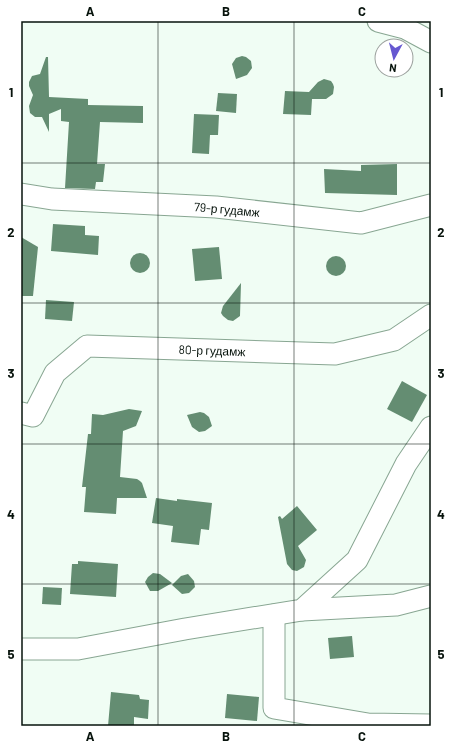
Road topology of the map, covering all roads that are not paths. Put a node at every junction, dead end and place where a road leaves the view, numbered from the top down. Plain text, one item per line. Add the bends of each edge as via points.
1 (378, 21) edge
2 (431, 42) edge
3 (21, 194) edge
4 (431, 204) edge
5 (431, 314) edge
6 (21, 413) edge
7 (431, 427) edge
8 (431, 596) edge
9 (302, 610) junction
10 (274, 615) junction
11 (21, 649) edge
12 (431, 725) edge

1 - 2 street via 405,28
3 - 4 street, 79-р гудамж via 52,199 216,207 362,223
5 - 6 street, 80-р гудамж via 394,340 335,354 87,346 55,373 33,416
7 - 9 street via 406,464 357,560
8 - 9 street via 396,605
9 - 10 street
10 - 11 street via 78,649
10 - 12 street via 274,708 368,724

